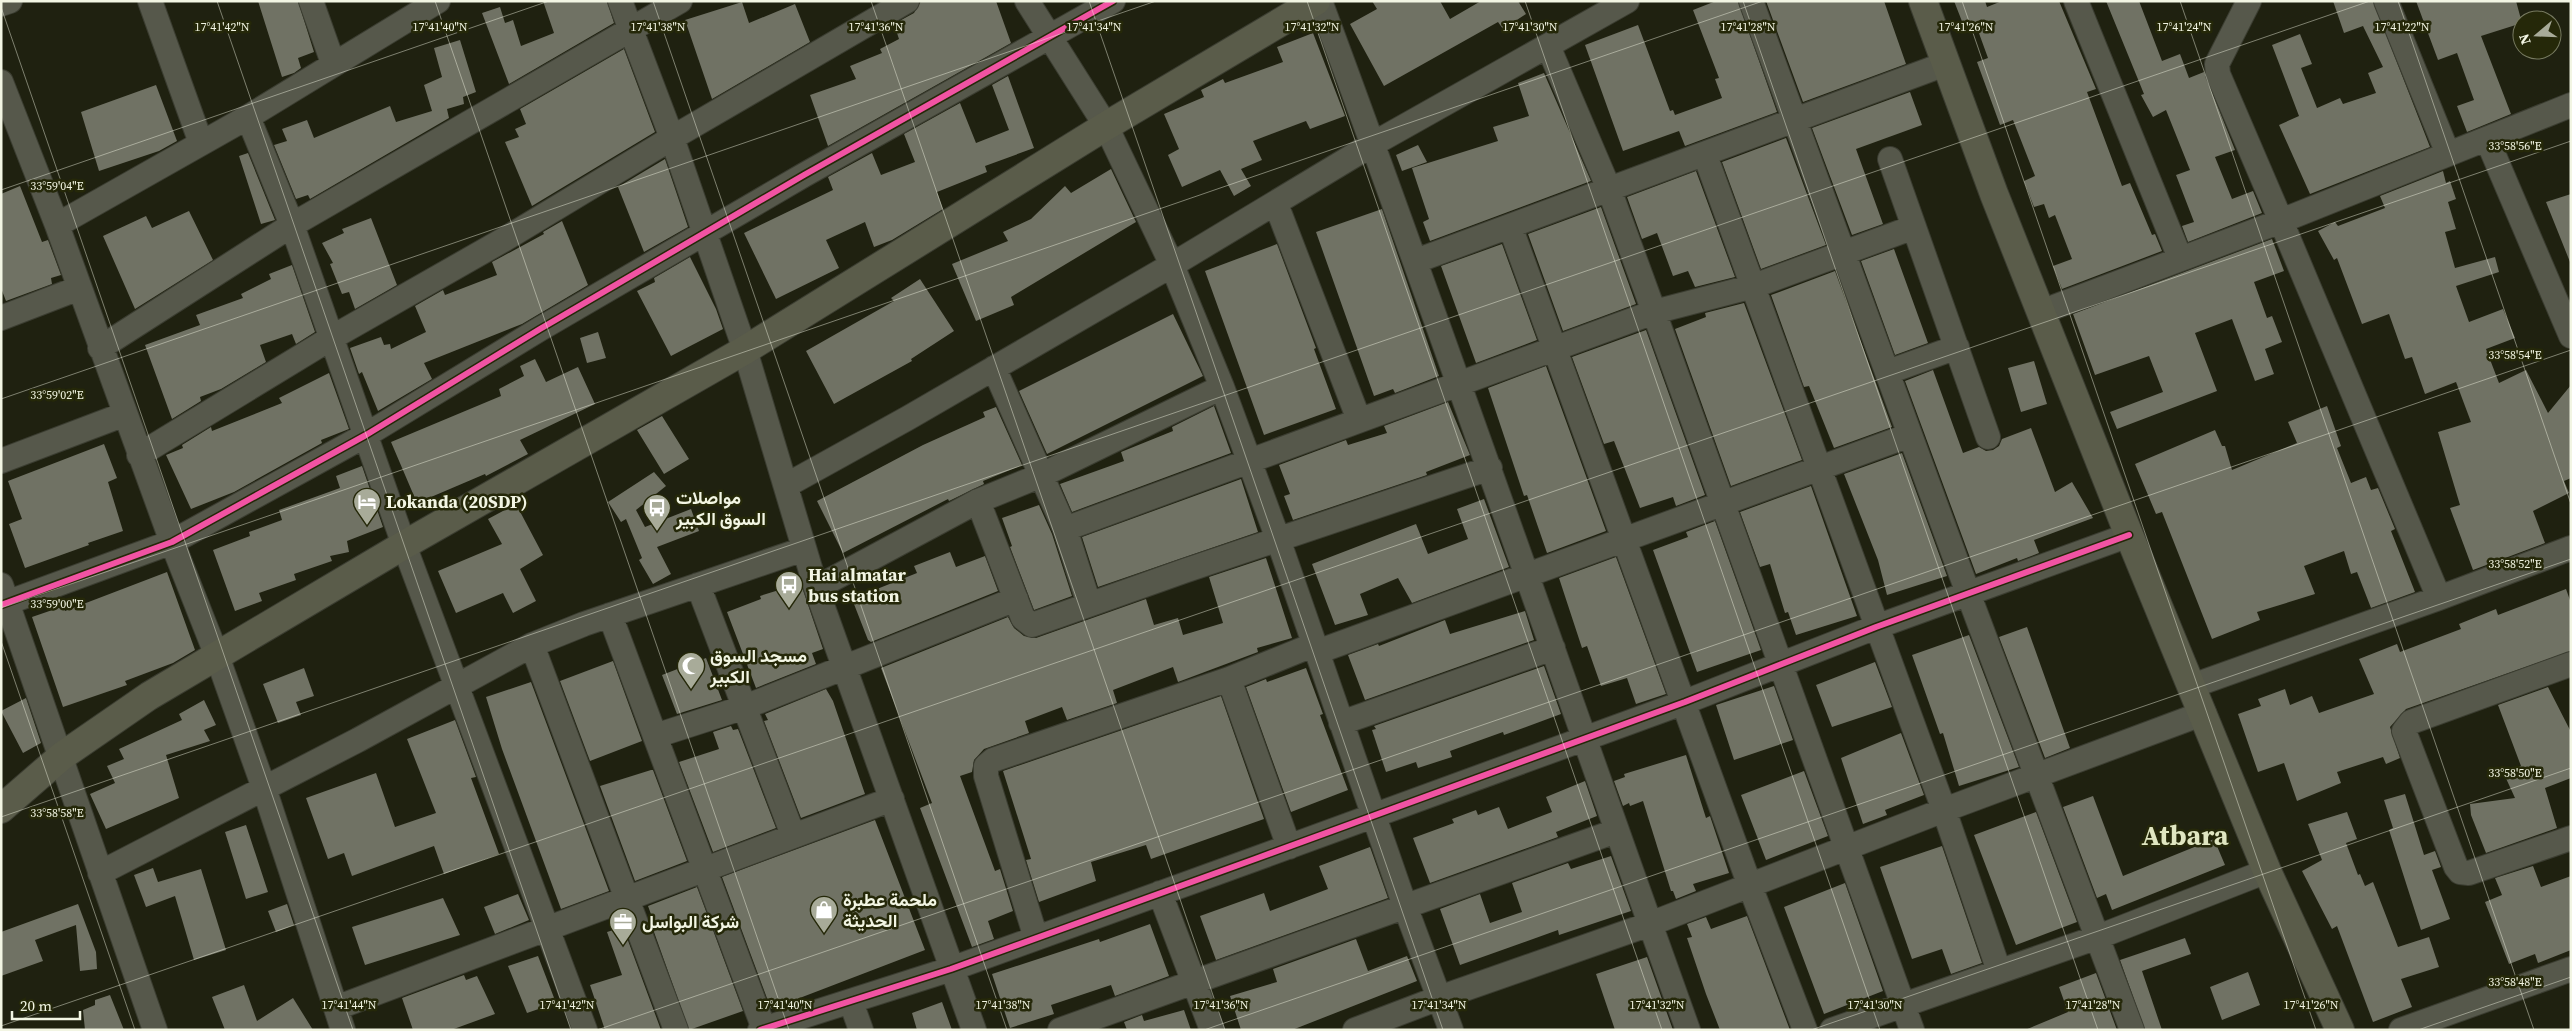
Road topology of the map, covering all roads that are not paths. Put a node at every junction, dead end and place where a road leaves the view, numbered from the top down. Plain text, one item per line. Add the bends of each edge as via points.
1 (10, 1) edge
2 (150, 1) edge
3 (310, 1) edge
4 (438, 1) edge
5 (620, 1) edge
6 (680, 1) edge
7 (907, 1) edge
8 (1027, 1) edge
9 (1113, 1) edge
10 (1316, 1) edge
11 (1320, 1) edge
12 (1627, 1) edge
13 (1751, 1) edge
14 (1923, 1) edge
15 (2076, 1) edge
16 (2249, 1) edge
17 (2386, 1) edge
18 (1, 4) edge
19 (630, 31) junction
20 (1050, 38) junction
21 (1548, 46) junction
22 (333, 63) junction
23 (1945, 64) junction
24 (3, 92) edge
25 (2571, 105) edge
26 (248, 117) junction
27 (1794, 119) junction
28 (1106, 126) junction
29 (672, 138) junction
30 (2487, 139) junction
31 (201, 143) junction
32 (1373, 144) junction
33 (2448, 154) junction
34 (1705, 155) junction
35 (1890, 159) dead end
36 (1609, 189) junction
37 (1276, 204) junction
38 (2282, 221) junction
39 (292, 225) junction
40 (57, 226) junction
41 (1510, 226) junction
42 (1914, 227) junction
43 (705, 234) junction
44 (1844, 251) junction
45 (2180, 258) junction
46 (1416, 261) junction
47 (1172, 265) junction
48 (1754, 286) junction
49 (79, 288) junction
50 (1654, 312) junction
51 (2040, 312) junction
52 (1, 318) edge
53 (2571, 336) edge
54 (333, 337) junction
55 (100, 348) junction
56 (1555, 348) junction
57 (1956, 348) junction
58 (745, 350) junction
59 (994, 368) junction
60 (1888, 372) junction
61 (1460, 383) junction
62 (1222, 387) junction
63 (125, 414) junction
64 (1359, 420) junction
65 (366, 435) junction
66 (1910, 435) junction
67 (1988, 437) dead end
68 (139, 455) junction
69 (1249, 459) junction
70 (1, 461) edge
71 (1818, 467) junction
72 (1490, 468) junction
73 (1042, 476) junction
74 (787, 485) junction
75 (978, 501) junction
76 (1723, 502) junction
77 (1064, 529) junction
78 (2129, 535) junction
79 (1625, 538) junction
80 (1278, 539) junction
81 (172, 542) junction
82 (404, 545) junction
83 (2571, 548) edge
84 (804, 549) junction
85 (1528, 575) junction
86 (698, 585) junction
87 (816, 588) junction
88 (1968, 593) junction
89 (3, 597) edge
90 (2438, 598) junction
91 (1016, 599) junction
92 (1089, 604) junction
93 (610, 616) junction
94 (1876, 627) junction
95 (532, 646) junction
96 (1553, 648) junction
97 (1315, 649) junction
98 (217, 656) junction
99 (1782, 663) junction
100 (2571, 664) edge
101 (845, 668) junction
102 (1229, 679) junction
103 (458, 686) junction
104 (2192, 686) junction
105 (1685, 702) junction
106 (746, 707) junction
107 (2204, 713) junction
108 (1341, 723) junction
109 (655, 736) junction
110 (1584, 739) junction
111 (62, 756) junction
112 (2037, 775) junction
113 (264, 788) junction
114 (892, 799) junction
115 (1, 809) edge
116 (1944, 810) junction
117 (1374, 816) junction
118 (1616, 831) junction
119 (793, 835) junction
120 (2571, 838) edge
121 (1289, 847) junction
122 (1848, 848) junction
123 (704, 868) junction
124 (2267, 871) junction
125 (100, 873) junction
126 (1750, 886) junction
127 (1160, 893) junction
128 (628, 899) junction
129 (1405, 906) junction
130 (1650, 924) junction
131 (548, 930) junction
132 (2098, 937) junction
133 (1036, 938) junction
134 (951, 969) junction
135 (2571, 969) edge
136 (1999, 971) junction
137 (1193, 982) junction
138 (1439, 998) junction
139 (851, 1002) junction
140 (1903, 1003) junction
141 (336, 1008) junction
142 (762, 1029) edge
143 (155, 1030) edge
144 (344, 1030) edge
145 (585, 1030) edge
146 (676, 1030) edge
147 (861, 1030) edge
148 (974, 1030) edge
149 (1060, 1030) edge
150 (1212, 1030) edge
151 (1355, 1030) edge
152 (1451, 1030) edge
153 (1688, 1030) edge
154 (1805, 1030) edge
155 (1832, 1030) edge
156 (1912, 1030) edge
157 (2132, 1030) edge
158 (2340, 1030) edge
159 (2401, 1030) edge

1 - 18 street
2 - 31 street
3 - 22 street
4 - 22 street
5 - 19 street
6 - 19 street
7 - 29 street
8 - 20 street
9 - 20 street
10 - 28 main road
11 - 32 street
12 - 21 street
13 - 27 street
14 - 23 main road
15 - 45 street
16 - 38 street via 2217,64 2218,74
17 - 33 street
19 - 29 street
19 - 39 street
20 - 28 street
20 - 43 street
21 - 32 street
21 - 36 street
22 - 26 street
23 - 27 street
23 - 51 main road
24 - 40 street
25 - 30 street
26 - 31 street
26 - 39 street
27 - 34 street
27 - 44 street
28 - 47 street
28 - 58 main road
29 - 43 street
29 - 54 street via 505,239
30 - 33 street
30 - 53 street
31 - 40 street
32 - 37 street
32 - 46 street
33 - 38 street
34 - 36 street
34 - 48 street
35 - 42 street
36 - 41 street
36 - 50 street
37 - 47 street
37 - 64 street
38 - 45 street
38 - 90 street
39 - 54 street
39 - 55 street
40 - 49 street
41 - 46 street
41 - 56 street
42 - 44 street
42 - 57 street
43 - 58 street
43 - 65 street
44 - 48 street
44 - 60 street
45 - 51 street
46 - 61 street
47 - 59 street
47 - 62 street
48 - 50 street
48 - 71 street
49 - 52 street
49 - 55 street
50 - 56 street
50 - 76 street
51 - 78 main road
54 - 65 street
54 - 68 street
55 - 63 street
56 - 61 street
56 - 79 street
57 - 60 street
57 - 67 street
58 - 74 street
58 - 82 main road
59 - 73 street
59 - 74 street
60 - 66 street
61 - 64 street
61 - 72 street
62 - 69 street
62 - 73 street
63 - 68 street
63 - 70 street
64 - 69 street
65 - 81 street
65 - 82 street
66 - 71 street
66 - 88 street
68 - 81 street
69 - 77 street
69 - 80 street
71 - 76 street
71 - 94 street
72 - 80 street
72 - 85 street
73 - 75 street
73 - 77 street
74 - 84 street
75 - 87 street
75 - 91 street
76 - 79 street
76 - 99 street
77 - 92 street
78 - 88 street
78 - 104 main road
79 - 85 street
79 - 105 street
80 - 92 street
80 - 97 street
81 - 89 street
81 - 98 street
82 - 98 main road
82 - 103 street
83 - 90 street
84 - 86 street
84 - 87 street
85 - 96 street
85 - 97 street
86 - 93 street
86 - 106 street
87 - 101 street
88 - 94 street
88 - 112 street
89 - 111 street
90 - 104 street
91 - 92 street via 1023,618 1032,625
91 - 101 street
93 - 95 street
93 - 109 street
94 - 99 street
94 - 116 street
95 - 103 street
95 - 128 street
96 - 108 street
96 - 110 street
97 - 102 street
97 - 108 street
98 - 111 main road via 149,696
98 - 113 street
99 - 105 street
99 - 122 street
100 - 120 street via 2411,722 2404,731 2460,872 2469,873
101 - 106 street
101 - 114 street
102 - 121 street
102 - 133 street via 993,760 986,766 986,776
103 - 113 street
103 - 131 street
104 - 107 main road
105 - 110 street
105 - 126 street
106 - 109 street
106 - 119 street
107 - 112 street
107 - 124 main road
108 - 117 street
109 - 123 street
110 - 117 street
110 - 118 street
111 - 115 main road
111 - 125 street
112 - 116 street
112 - 132 street
113 - 125 street
113 - 141 street
114 - 119 street
114 - 134 street
116 - 122 street
116 - 136 street
117 - 121 street
117 - 129 street
118 - 129 street
118 - 130 street
119 - 123 street
121 - 127 street
122 - 126 street
122 - 140 street
123 - 128 street
123 - 142 street
124 - 132 street
124 - 158 main road
125 - 143 street
126 - 130 street
126 - 154 street
127 - 133 street
127 - 137 street
128 - 131 street
128 - 146 street
129 - 137 street
129 - 138 street
130 - 138 street
130 - 153 street
131 - 141 street via 458,960
131 - 145 street
132 - 136 street
132 - 157 street
133 - 134 street
134 - 139 street
134 - 148 street
135 - 159 street
136 - 140 street
137 - 149 street
137 - 150 street
138 - 151 street
138 - 152 street
139 - 142 street
139 - 147 street
140 - 155 street
140 - 156 street
141 - 144 street

